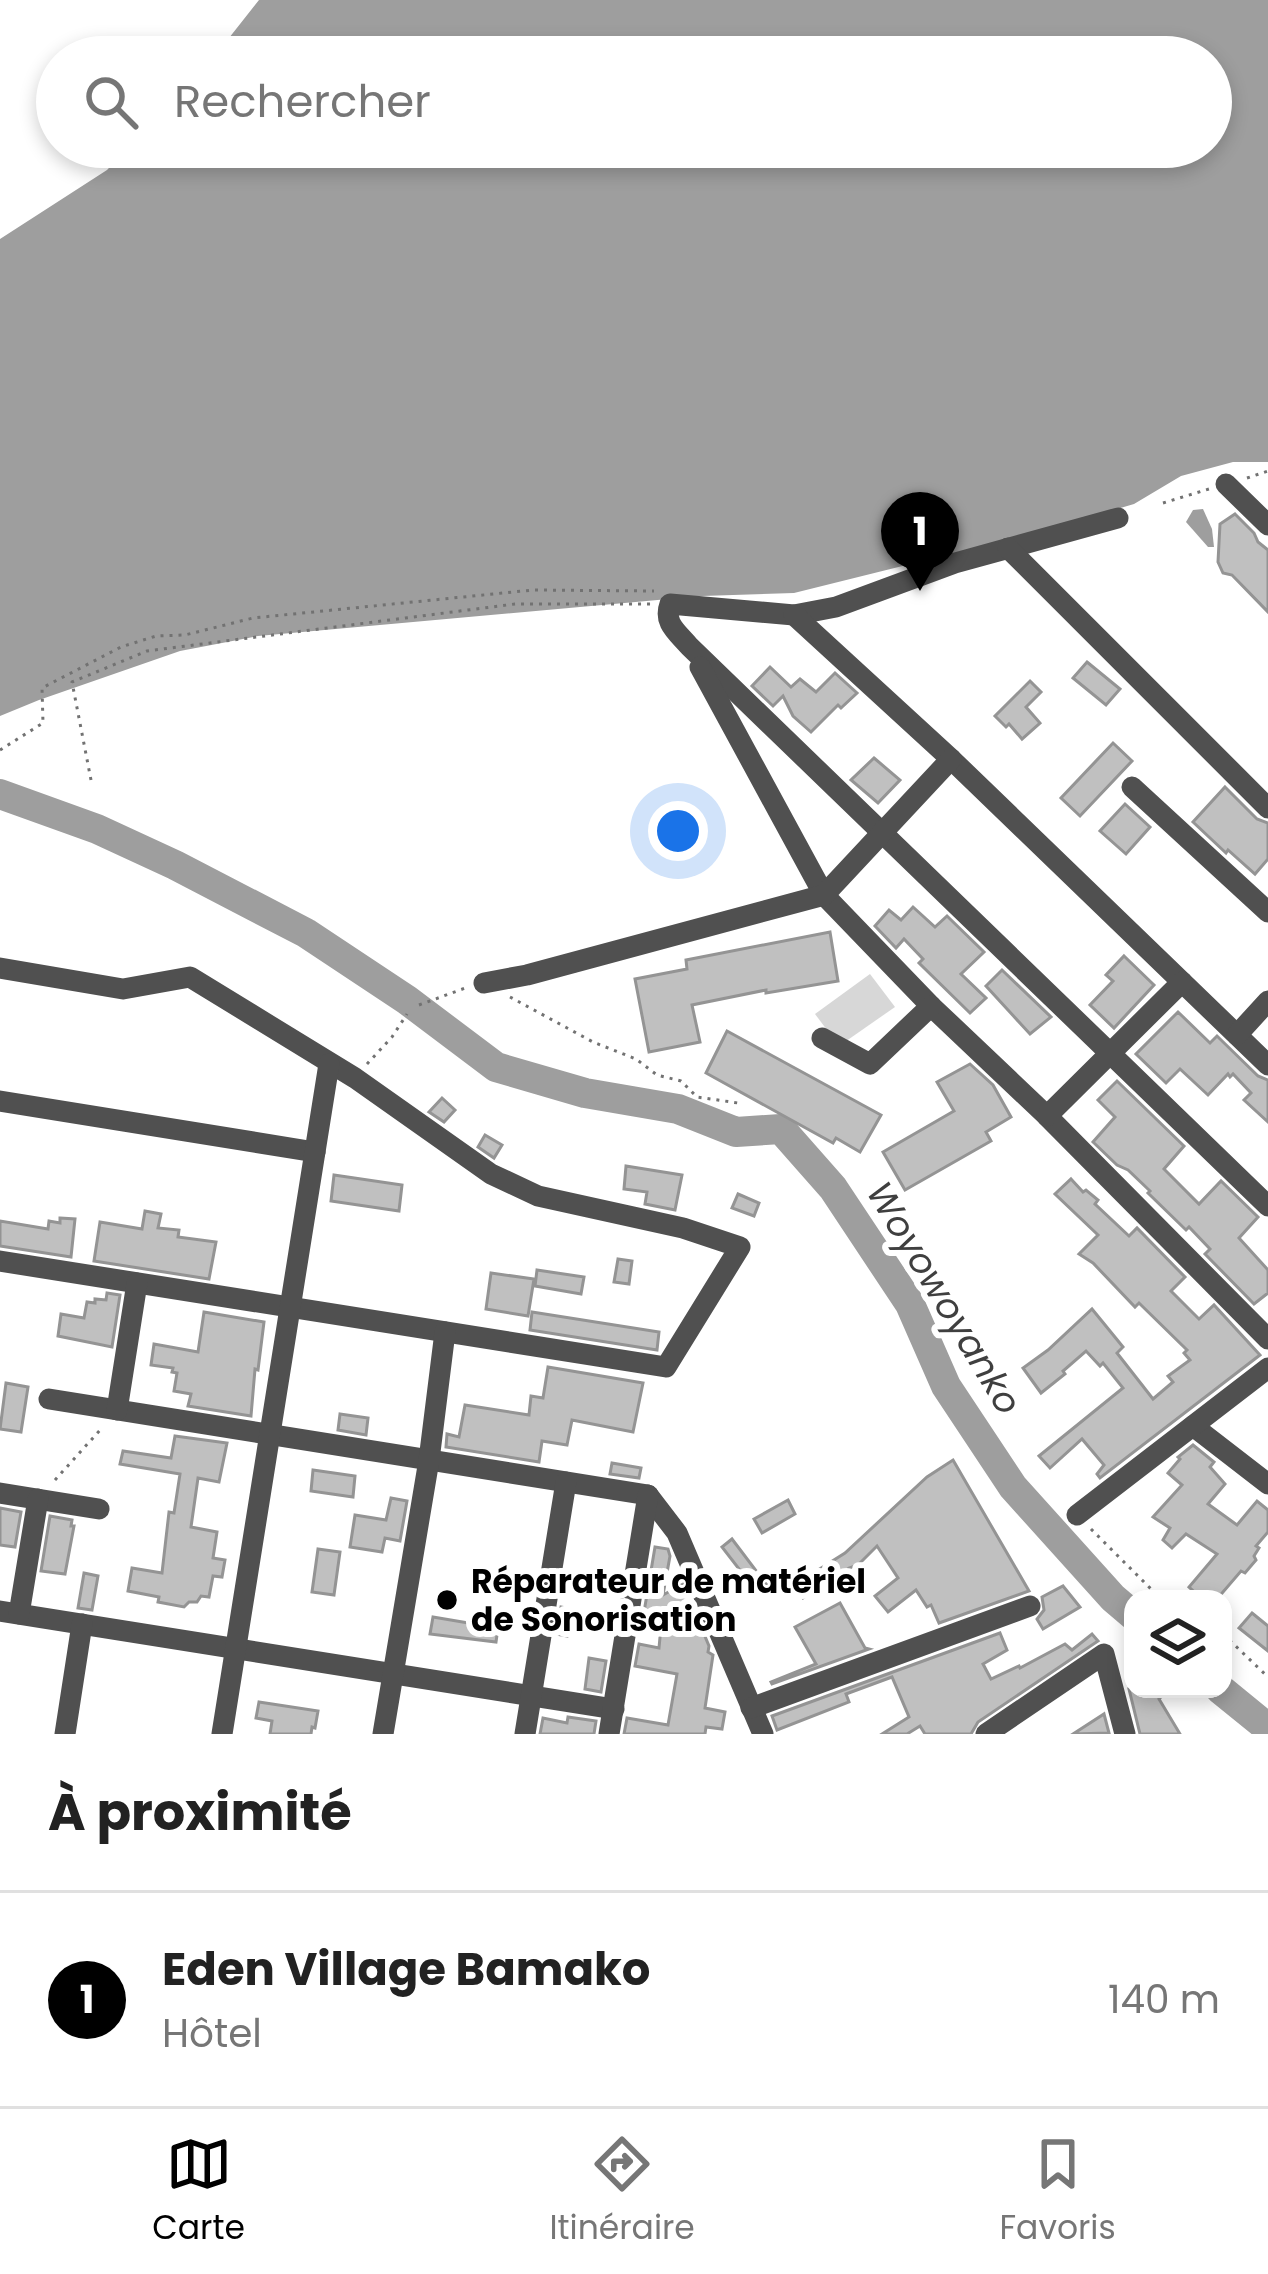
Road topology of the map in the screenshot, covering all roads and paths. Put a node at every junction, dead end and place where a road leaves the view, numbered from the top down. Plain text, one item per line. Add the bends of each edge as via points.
1 (1226, 484) dead end
2 (1118, 518) dead end
3 (1268, 525) edge
4 (1009, 548) junction
5 (670, 604) junction
6 (794, 615) junction
7 (689, 646) junction
8 (0, 750) edge
9 (951, 759) junction
10 (91, 780) dead end
11 (1132, 787) dead end
12 (1268, 808) edge
13 (882, 833) junction
14 (824, 895) junction
15 (1268, 912) edge
16 (0, 968) edge
17 (1182, 982) junction
18 (484, 983) junction
19 (1268, 1001) edge
20 (419, 1005) dead end
21 (931, 1006) junction
22 (407, 1014) dead end
23 (1237, 1035) junction
24 (822, 1038) dead end
25 (1110, 1054) junction
26 (328, 1064) junction
27 (1268, 1066) edge
28 (355, 1078) junction
29 (0, 1101) edge
30 (738, 1103) dead end
31 (1047, 1116) junction
32 (315, 1152) junction
33 (1268, 1206) edge
34 (0, 1261) edge
35 (137, 1283) junction
36 (290, 1307) junction
37 (445, 1332) junction
38 (1268, 1339) edge
39 (1268, 1368) edge
40 (49, 1400) dead end
41 (117, 1410) junction
42 (1193, 1426) junction
43 (269, 1435) junction
44 (429, 1460) junction
45 (566, 1482) junction
46 (1268, 1484) edge
47 (0, 1493) edge
48 (648, 1495) junction
49 (38, 1499) junction
50 (99, 1509) dead end
51 (1077, 1515) joint
52 (1151, 1590) edge
53 (1030, 1606) dead end
54 (9, 1612) edge
55 (82, 1624) junction
56 (1232, 1643) edge
57 (235, 1648) junction
58 (394, 1674) junction
59 (1268, 1677) edge
60 (531, 1696) junction
61 (614, 1709) junction
62 (755, 1724) edge
63 (64, 1734) edge
64 (222, 1734) edge
65 (383, 1734) edge
66 (525, 1734) edge
67 (610, 1734) edge
68 (986, 1734) edge
69 (1125, 1734) edge

1 - 3 street
2 - 4 street
4 - 6 street
4 - 12 street
5 - 6 street
5 - 7 street via 668,622
5 - 8 path via 672,594 640,589 533,590 253,618 155,636 42,688 43,723
5 - 10 path via 515,604 147,652 72,682
6 - 9 street
7 - 13 street
7 - 14 street
9 - 13 street
9 - 17 street
11 - 15 street
13 - 14 street
13 - 25 street
14 - 18 street
14 - 21 street
16 - 26 street via 123,989 190,977
17 - 23 street
17 - 25 street
18 - 20 path
18 - 30 path via 698,1096
19 - 23 street
21 - 24 street via 870,1064
21 - 31 street
22 - 28 path
23 - 27 street
25 - 31 street
25 - 33 street
26 - 28 street
26 - 32 street
28 - 37 street via 491,1174 538,1196 740,1247 666,1367
29 - 32 street
31 - 38 street
32 - 36 street
34 - 35 street
35 - 36 street
35 - 41 street
36 - 37 street
36 - 43 street
37 - 44 street
39 - 42 street
40 - 41 street
41 - 43 street
41 - 49 path
42 - 46 street
42 - 51 street
43 - 44 street
43 - 57 street
44 - 45 street
44 - 58 street
45 - 48 street
45 - 60 street
47 - 49 street
48 - 61 street
48 - 62 street via 677,1533
49 - 50 street
49 - 54 street
51 - 52 path
53 - 62 street
54 - 55 street
55 - 57 street
55 - 63 street
56 - 59 path
57 - 58 street
57 - 64 street
58 - 60 street
58 - 65 street
60 - 61 street
60 - 66 street
61 - 67 street
68 - 69 street via 1104,1654

